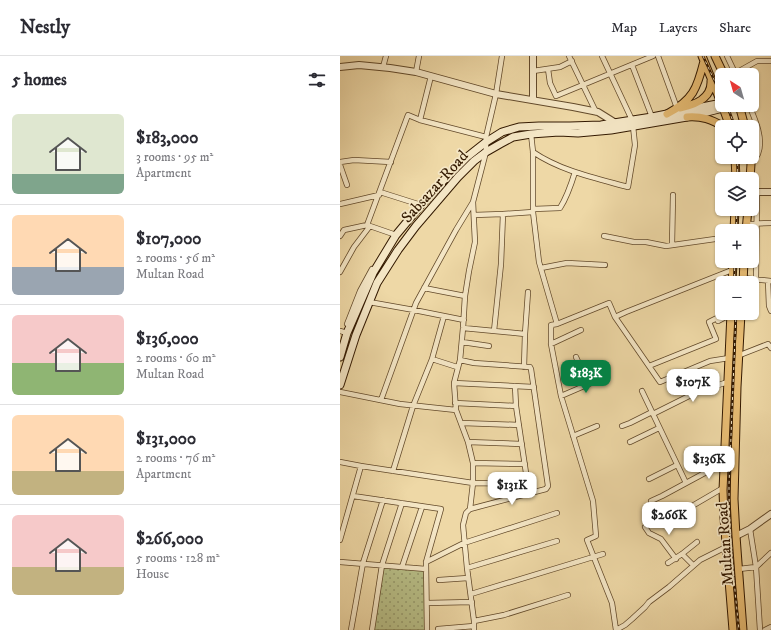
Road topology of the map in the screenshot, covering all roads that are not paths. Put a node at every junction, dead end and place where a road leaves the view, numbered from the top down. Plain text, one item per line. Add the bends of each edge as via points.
1 (386, 56) edge
2 (419, 56) edge
3 (502, 56) edge
4 (533, 56) edge
5 (570, 56) edge
6 (602, 56) edge
7 (653, 56) edge
8 (658, 56) edge
9 (715, 56) edge
10 (726, 56) edge
11 (643, 58) edge
12 (703, 59) edge
13 (771, 60) edge
14 (572, 62) junction
15 (632, 64) junction
16 (340, 67) edge
17 (383, 67) junction
18 (721, 68) edge
19 (731, 68) edge
20 (744, 68) edge
21 (548, 69) junction
22 (533, 71) junction
23 (416, 72) junction
24 (610, 74) junction
25 (431, 76) junction
26 (711, 79) junction
27 (583, 85) junction
28 (715, 88) edge
29 (496, 94) junction
30 (533, 100) junction
31 (715, 106) edge
32 (715, 107) edge
33 (678, 108) junction
34 (596, 112) junction
35 (667, 114) junction
36 (652, 117) junction
37 (687, 117) junction
38 (420, 120) junction
39 (715, 121) edge
40 (614, 122) junction
41 (633, 123) junction
42 (603, 128) junction
43 (531, 134) junction
44 (759, 135) edge
45 (486, 139) junction
46 (486, 152) junction
47 (532, 152) junction
48 (759, 152) edge
49 (391, 162) junction
50 (340, 163) edge
51 (575, 172) junction
52 (347, 186) dead end
53 (759, 192) edge
54 (771, 192) edge
55 (379, 194) junction
56 (673, 194) dead end
57 (473, 202) junction
58 (340, 204) edge
59 (420, 204) junction
60 (533, 210) junction
61 (474, 214) junction
62 (503, 214) junction
63 (757, 216) edge
64 (757, 223) junction
65 (771, 223) edge
66 (369, 226) junction
67 (342, 231) edge
68 (395, 235) junction
69 (340, 236) edge
70 (604, 236) dead end
71 (715, 239) edge
72 (672, 245) junction
73 (605, 265) dead end
74 (541, 268) junction
75 (732, 270) joint
76 (340, 272) edge
77 (732, 276) edge
78 (756, 276) edge
79 (759, 279) edge
80 (770, 281) edge
81 (424, 288) junction
82 (528, 292) dead end
83 (465, 296) junction
84 (371, 302) junction
85 (414, 310) junction
86 (771, 311) edge
87 (444, 316) junction
88 (615, 317) junction
89 (715, 319) edge
90 (464, 320) junction
91 (731, 320) edge
92 (741, 320) edge
93 (557, 324) junction
94 (463, 328) junction
95 (581, 330) dead end
96 (494, 331) junction
97 (344, 332) edge
98 (525, 334) junction
99 (462, 342) junction
100 (551, 344) junction
101 (340, 345) edge
102 (489, 346) dead end
103 (771, 348) edge
104 (740, 355) junction
105 (340, 357) edge
106 (576, 357) dead end
107 (432, 358) junction
108 (729, 358) junction
109 (460, 360) junction
110 (649, 366) junction
111 (524, 367) junction
112 (457, 368) junction
113 (605, 377) dead end
114 (728, 382) junction
115 (454, 383) junction
116 (588, 384) junction
117 (515, 386) junction
118 (534, 387) junction
119 (340, 390) edge
120 (642, 391) dead end
121 (561, 396) junction
122 (381, 400) junction
123 (455, 402) junction
124 (414, 406) junction
125 (516, 406) junction
126 (456, 410) junction
127 (652, 413) junction
128 (462, 423) junction
129 (519, 425) junction
130 (597, 426) dead end
131 (622, 426) dead end
132 (660, 428) junction
133 (573, 436) junction
134 (468, 442) junction
135 (630, 442) dead end
136 (522, 444) junction
137 (340, 462) edge
138 (725, 462) junction
139 (473, 463) junction
140 (525, 464) junction
141 (677, 465) junction
142 (361, 466) junction
143 (394, 471) junction
144 (649, 479) dead end
145 (473, 483) junction
146 (686, 483) junction
147 (528, 484) junction
148 (723, 488) junction
149 (530, 493) junction
150 (352, 496) junction
151 (383, 500) junction
152 (651, 500) dead end
153 (402, 503) junction
154 (422, 507) junction
155 (470, 509) junction
156 (557, 513) dead end
157 (771, 514) edge
158 (675, 516) dead end
159 (645, 527) dead end
160 (750, 529) junction
161 (736, 536) junction
162 (340, 540) edge
163 (557, 541) dead end
164 (464, 542) junction
165 (696, 542) dead end
166 (726, 547) junction
167 (603, 554) dead end
168 (682, 554) junction
169 (771, 554) edge
170 (594, 556) junction
171 (676, 558) junction
172 (340, 562) edge
173 (426, 562) junction
174 (362, 563) junction
175 (668, 563) dead end
176 (382, 565) junction
177 (693, 565) junction
178 (402, 567) junction
179 (756, 567) junction
180 (467, 568) junction
181 (426, 569) junction
182 (739, 569) junction
183 (468, 578) junction
184 (439, 580) dead end
185 (471, 594) junction
186 (568, 595) dead end
187 (472, 602) junction
188 (426, 603) junction
189 (474, 626) edge
190 (771, 627) edge
191 (438, 629) edge
192 (351, 630) edge
193 (372, 630) edge
194 (427, 630) edge
195 (733, 630) edge
196 (743, 630) edge
197 (760, 630) edge
198 (765, 630) edge

1 - 17 street
2 - 23 street
3 - 29 street
4 - 22 street
5 - 14 street
6 - 24 street
7 - 11 street
8 - 33 street
9 - 18 main road
10 - 19 street
11 - 15 street
12 - 26 main road
12 - 33 main road via 694,92
13 - 20 street via 756,61
14 - 21 street
14 - 27 street
15 - 24 street
15 - 36 street
16 - 17 street
17 - 23 street
21 - 22 street
21 - 27 street via 550,83 556,96
22 - 30 street
23 - 25 street
24 - 27 street
24 - 41 street
25 - 29 street
25 - 38 street
26 - 28 main road
26 - 33 main road via 711,86 702,99 696,104
27 - 34 street
29 - 30 street
29 - 45 street
30 - 34 street
31 - 35 main road, Sabsazar Road
32 - 37 main road, Sabsazar Road
33 - 35 main road
34 - 40 street
35 - 36 main road, Sabsazar Road
36 - 41 main road, Sabsazar Road
37 - 39 main road
37 - 41 main road, Sabsazar Road
38 - 45 street
38 - 49 street via 408,116
40 - 41 main road, Sabsazar Road
40 - 42 main road, Sabsazar Road
41 - 42 main road, Sabsazar Road
41 - 51 street via 635,145 628,187
42 - 43 main road, Sabsazar Road via 578,133
42 - 45 main road, Sabsazar Road via 519,127
43 - 46 main road, Sabsazar Road via 513,138
43 - 47 street
44 - 48 street
45 - 46 street
45 - 59 main road, Sabsazar Road
46 - 57 street
46 - 84 main road, Sabsazar Road via 458,177 416,226 377,283
47 - 51 street
47 - 60 street
49 - 50 street via 354,160
49 - 55 street
50 - 52 street
51 - 60 street via 571,187 560,208
53 - 54 street
55 - 58 street
55 - 59 street
55 - 66 street
56 - 72 street
57 - 61 street
57 - 81 street
59 - 68 main road, Sabsazar Road
60 - 62 street
60 - 74 street
61 - 62 street
61 - 83 street via 475,242
62 - 96 street
63 - 64 street
64 - 65 street
64 - 78 street
66 - 67 street
66 - 68 street
66 - 76 street
67 - 69 street
68 - 97 main road, Sabsazar Road via 372,273
70 - 72 street via 634,242
71 - 72 street
73 - 74 street via 567,263
74 - 93 street
75 - 77 main road
75 - 88 street
79 - 80 street
80 - 86 street
81 - 83 street
81 - 85 street
82 - 98 street
83 - 90 street
84 - 85 street
84 - 119 main road, Sabsazar Road via 356,335
85 - 87 street
85 - 122 street
87 - 90 street
87 - 107 street
88 - 93 street via 609,303
88 - 110 street
89 - 110 street via 709,322 716,339
90 - 94 street
91 - 108 main road, Multan Road
92 - 104 main road, Multan Road
93 - 100 street via 552,325
94 - 96 street
94 - 99 street
95 - 100 street
96 - 98 street
97 - 101 street
97 - 105 main road, Sabsazar Road
98 - 111 street
99 - 102 street
99 - 109 street
100 - 121 street
103 - 104 street via 768,344
104 - 161 main road, Multan Road via 734,480
106 - 116 street
107 - 112 street
107 - 124 street
108 - 110 street via 710,361 660,382
108 - 114 main road, Multan Road
109 - 111 street
109 - 112 street
111 - 118 street via 531,369
112 - 115 street
113 - 116 street
114 - 127 street
114 - 138 main road, Multan Road
115 - 117 street
115 - 123 street
116 - 121 street
117 - 118 street
117 - 125 street
118 - 149 street via 548,486 546,489
119 - 122 street
120 - 127 street
121 - 133 street
122 - 124 street
123 - 125 street
123 - 126 street
124 - 126 street
124 - 143 street
125 - 129 street
126 - 128 street
127 - 131 street
127 - 132 street
128 - 129 street
128 - 134 street
129 - 136 street
130 - 133 street
132 - 135 street
132 - 141 street
133 - 170 street via 593,501 596,536 587,540
134 - 136 street
134 - 139 street
136 - 140 street
137 - 142 street
138 - 146 street
138 - 148 main road, Multan Road
139 - 140 street
139 - 145 street
140 - 147 street
141 - 144 street
141 - 146 street
142 - 143 street
142 - 150 street
143 - 145 street
145 - 147 street
145 - 155 street
146 - 152 street
147 - 149 street
148 - 158 street
148 - 166 main road, Multan Road
149 - 155 street
150 - 151 street
150 - 162 street
151 - 153 street
151 - 174 street
153 - 154 street
153 - 176 street
154 - 173 street via 441,509
154 - 178 street
155 - 164 street via 466,513 463,525
156 - 164 street
157 - 160 street
159 - 171 street via 649,533 661,539
160 - 161 street
160 - 179 street
161 - 182 main road, Multan Road
163 - 180 street
164 - 173 street
164 - 180 street
165 - 168 street
166 - 177 street
166 - 195 main road, Multan Road
167 - 170 street
168 - 171 street
168 - 177 street
169 - 179 street
170 - 177 street via 612,603 616,630 632,620
170 - 185 street
171 - 175 street
172 - 174 street
173 - 181 street
174 - 176 street
174 - 192 street
176 - 178 street
176 - 193 street
178 - 181 street
179 - 182 street
179 - 197 street
180 - 183 street
181 - 188 street
182 - 196 main road, Multan Road
183 - 184 street
183 - 185 street
185 - 187 street
186 - 189 street
187 - 188 street
187 - 189 street
188 - 194 street
189 - 191 street
190 - 198 street

